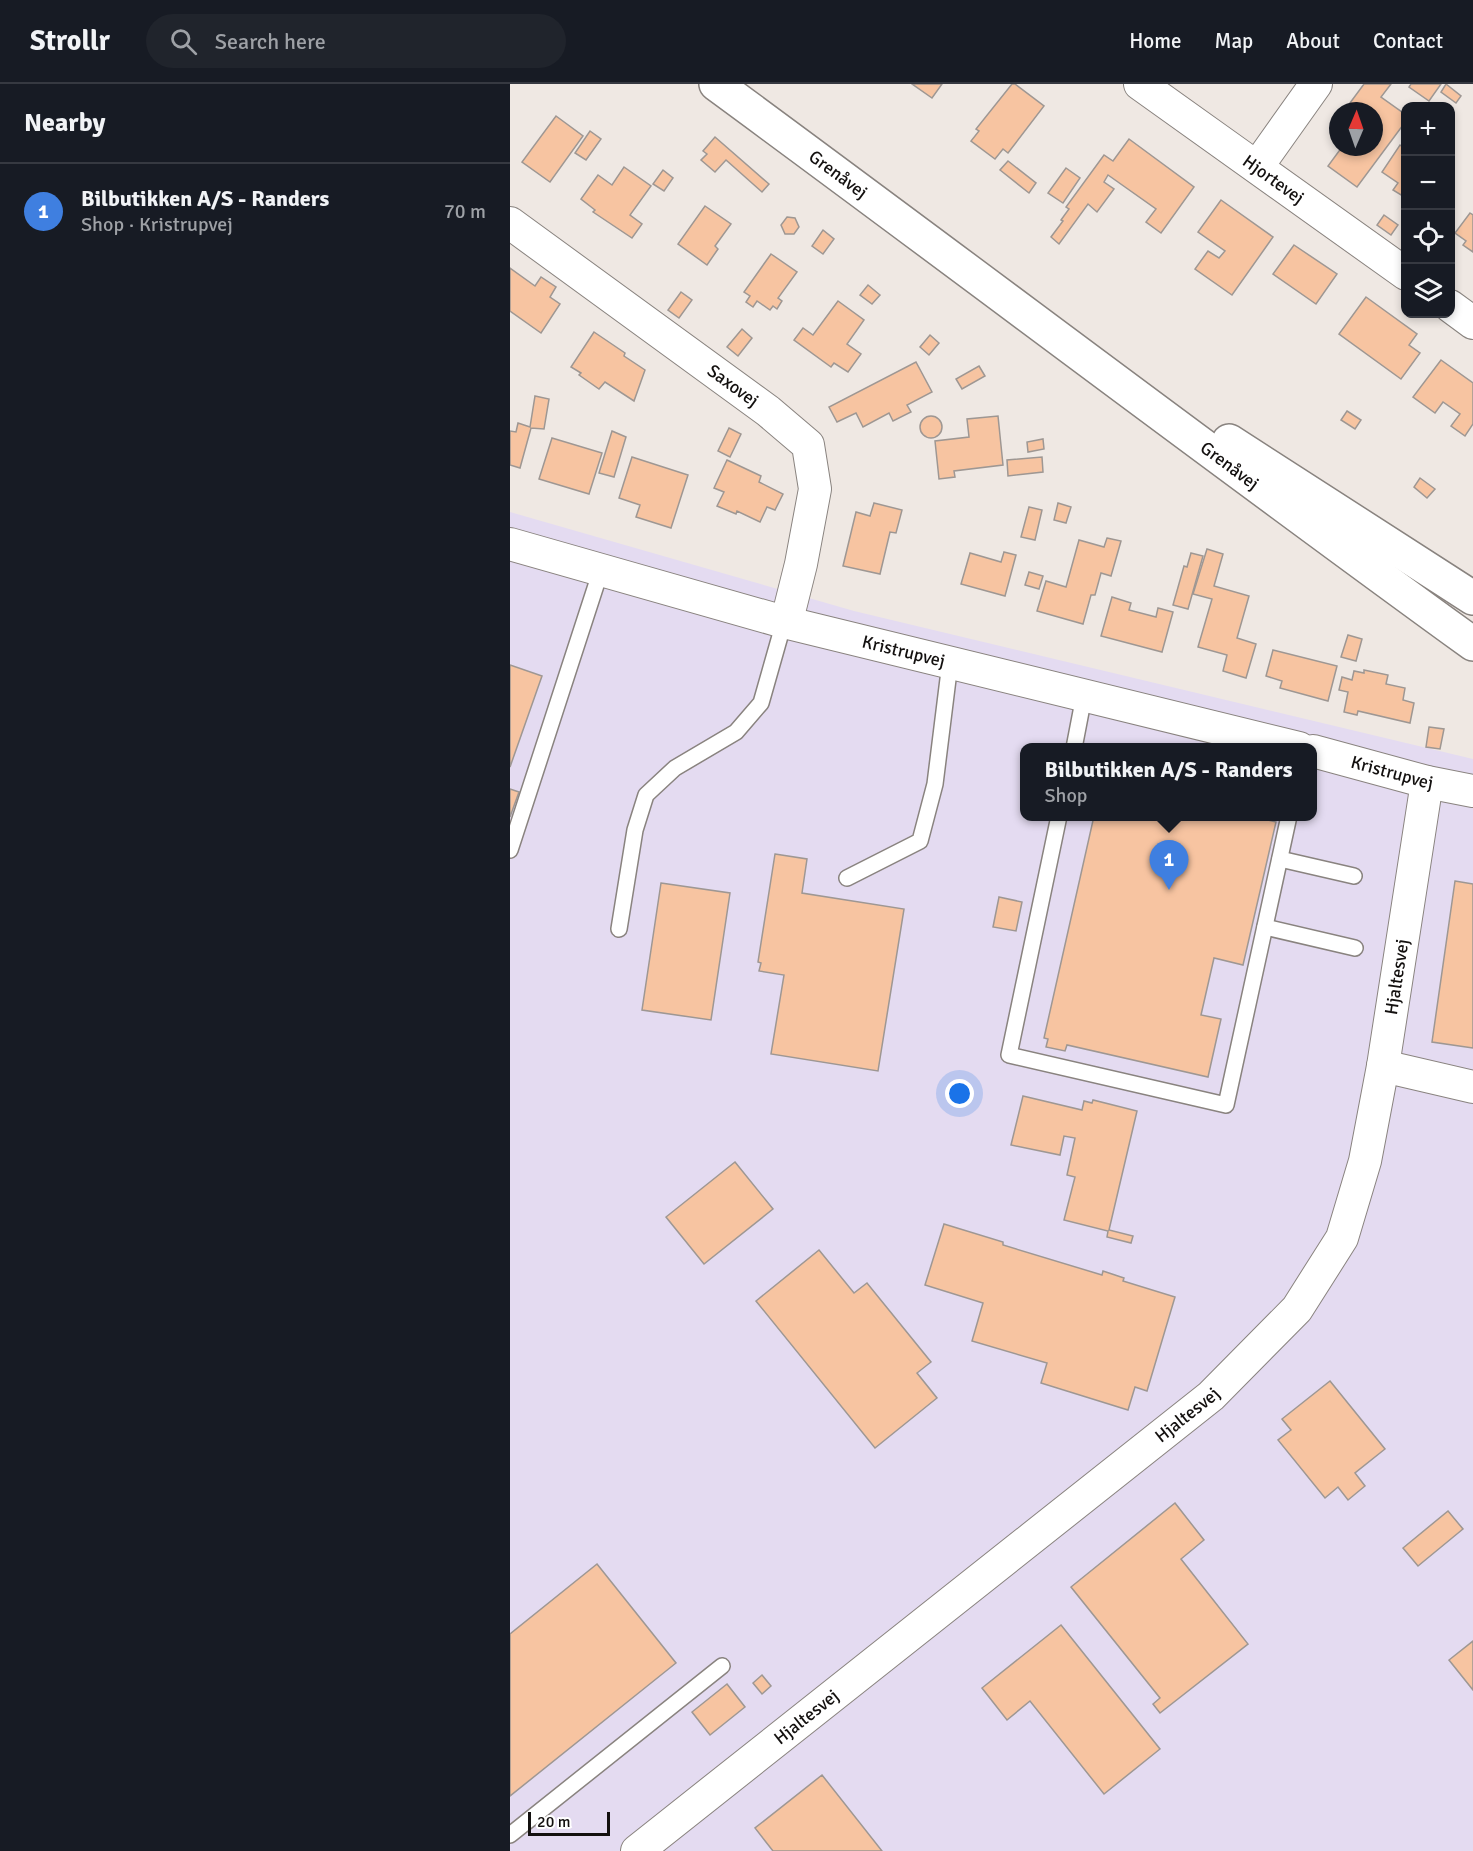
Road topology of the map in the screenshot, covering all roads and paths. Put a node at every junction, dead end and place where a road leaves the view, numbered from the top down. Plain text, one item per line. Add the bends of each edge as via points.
1 (716, 84) edge
2 (1140, 84) edge
3 (1316, 84) edge
4 (1257, 167) junction
5 (510, 224) edge
6 (1401, 270) edge
7 (989, 284) junction
8 (1455, 310) edge
9 (1473, 323) edge
10 (510, 544) edge
11 (601, 570) junction
12 (1473, 598) edge
13 (784, 622) junction
14 (1473, 644) edge
15 (950, 663) junction
16 (1084, 696) junction
17 (1075, 743) edge
18 (1282, 743) edge
19 (1317, 752) edge
20 (1427, 782) junction
21 (1473, 791) edge
22 (1058, 821) edge
23 (1288, 821) edge
24 (510, 850) edge
25 (1280, 859) junction
26 (1354, 876) dead end
27 (847, 878) dead end
28 (1265, 927) junction
29 (619, 929) dead end
30 (1355, 948) dead end
31 (1383, 1066) junction
32 (1473, 1087) edge
33 (722, 1666) dead end
34 (510, 1835) edge
35 (637, 1851) edge

1 - 7 street, Grenåvej
2 - 4 street, Hjortevej
3 - 4 street
4 - 6 street, Hjortevej
5 - 13 street, Saxovej via 768,411 808,445 815,489 801,564
7 - 12 street, Grenåvej
7 - 14 street, Grenåvej via 1277,502
8 - 9 street
10 - 11 street, Kristrupvej
11 - 13 street, Kristrupvej
11 - 24 lane
13 - 15 street, Kristrupvej
13 - 29 lane via 761,703 736,732 675,768 646,795 635,830
15 - 16 street, Kristrupvej
15 - 27 lane via 935,784 920,841
16 - 17 lane
16 - 18 street, Kristrupvej
19 - 20 street, Kristrupvej
20 - 21 street, Kristrupvej
20 - 31 street, Hjaltesvej
22 - 28 lane via 1009,1054 1226,1105
23 - 25 lane
25 - 26 lane
25 - 28 lane
28 - 30 lane
31 - 32 street
31 - 35 street, Hjaltesvej via 1365,1161 1342,1238 1297,1308 1212,1396
33 - 34 lane

